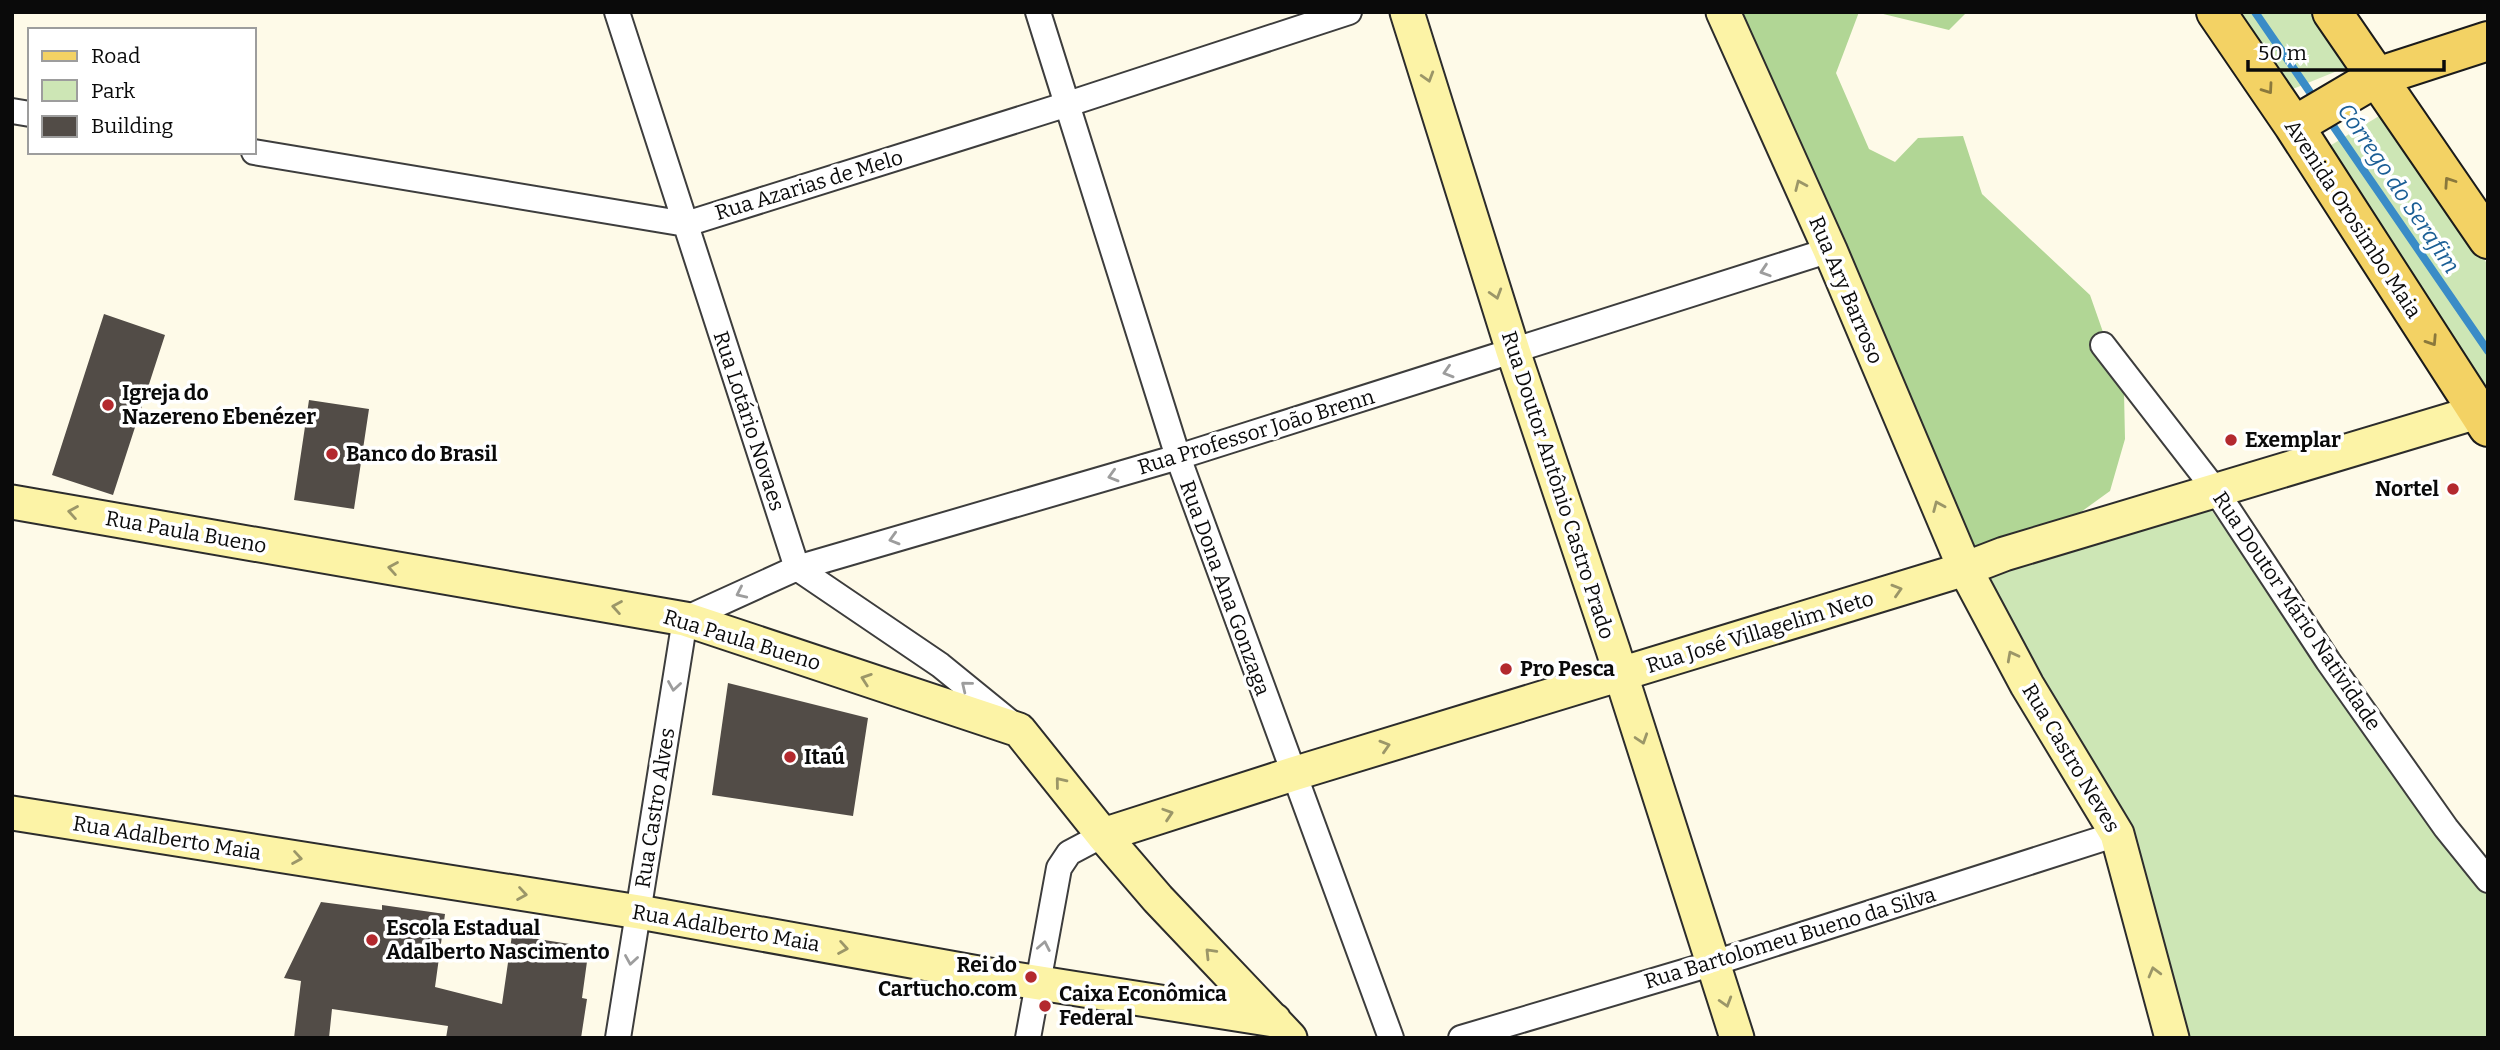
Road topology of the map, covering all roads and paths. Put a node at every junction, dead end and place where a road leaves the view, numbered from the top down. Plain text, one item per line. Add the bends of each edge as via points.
1 (617, 12) edge
2 (1038, 12) edge
3 (1349, 12) edge
4 (1407, 12) edge
5 (1723, 12) edge
6 (2216, 12) edge
7 (2332, 12) edge
8 (2488, 41) edge
9 (2366, 83) junction
10 (1068, 104) junction
11 (2304, 120) junction
12 (256, 152) edge
13 (685, 224) junction
14 (2488, 239) edge
15 (1830, 250) junction
16 (2102, 345) dead end
17 (1513, 351) junction
18 (2484, 416) edge
19 (1178, 457) junction
20 (2216, 491) junction
21 (12, 502) edge
22 (797, 568) junction
23 (1965, 569) junction
24 (685, 619) junction
25 (1621, 674) junction
26 (1019, 730) junction
27 (1293, 774) junction
28 (12, 813) edge
29 (2118, 834) junction
30 (1103, 835) junction
31 (2488, 880) edge
32 (639, 912) junction
33 (1714, 963) junction
34 (1038, 982) junction
35 (1282, 1029) edge
36 (618, 1038) edge
37 (1028, 1038) edge
38 (1391, 1038) edge
39 (1461, 1038) edge
40 (1737, 1038) edge
41 (2172, 1038) edge

1 - 13 street, Rua Lotário Novaes
2 - 10 street, Rua Dona Ana Gonzaga
3 - 10 street, Rua Azarias de Melo
4 -> 17 main road, Rua Doutor Antônio Castro Prado
15 -> 5 main road, Rua Ary Barroso
6 -> 11 main road, Avenida Orosimbo Maia
7 - 9 main road
8 - 9 main road
9 - 11 main road
14 -> 9 main road
10 - 13 street, Rua Azarias de Melo
10 - 19 street, Rua Dona Ana Gonzaga
11 -> 18 main road, Avenida Orosimbo Maia
12 - 13 street, Rua Azarias de Melo
13 - 22 street, Rua Lotário Novaes
15 -> 17 street, Rua Professor João Brenn
23 -> 15 main road, Rua Ary Barroso
16 - 20 street, Rua Doutor Mário Natividade
17 -> 19 street, Rua Professor João Brenn
17 - 25 main road, Rua Doutor Antônio Castro Prado
18 - 20 main road, Rua José Villagelim Neto
19 -> 22 street, Rua Professor João Brenn
19 - 27 street, Rua Dona Ana Gonzaga
20 - 23 main road, Rua José Villagelim Neto
20 - 31 street, Rua Doutor Mário Natividade via 2314,641
24 -> 21 main road, Rua Paula Bueno
22 -> 24 street, Rua Professor João Brenn
26 -> 22 street via 940,665
25 -> 23 main road, Rua José Villagelim Neto
29 -> 23 main road, Rua Castro Neves via 2027,685
26 -> 24 main road, Rua Paula Bueno
24 -> 32 street, Rua Castro Alves
27 -> 25 main road, Rua José Villagelim Neto
25 -> 33 main road, Rua Doutor Antônio Castro Prado
30 -> 26 main road
30 -> 27 main road, Rua José Villagelim Neto
27 - 38 street, Rua Dona Ana Gonzaga
28 -> 32 main road, Rua Adalberto Maia
29 - 33 street, Rua Bartolomeu Bueno da Silva
41 -> 29 main road, Rua Castro Neves
34 -> 30 street via 1059,868 1069,853
35 -> 30 main road
32 -> 34 main road, Rua Adalberto Maia
32 -> 36 street, Rua Castro Alves
33 - 39 street, Rua Bartolomeu Bueno da Silva
33 -> 40 main road, Rua Doutor Antônio Castro Prado
34 - 35 main road, Rua Adalberto Maia
34 - 37 street

